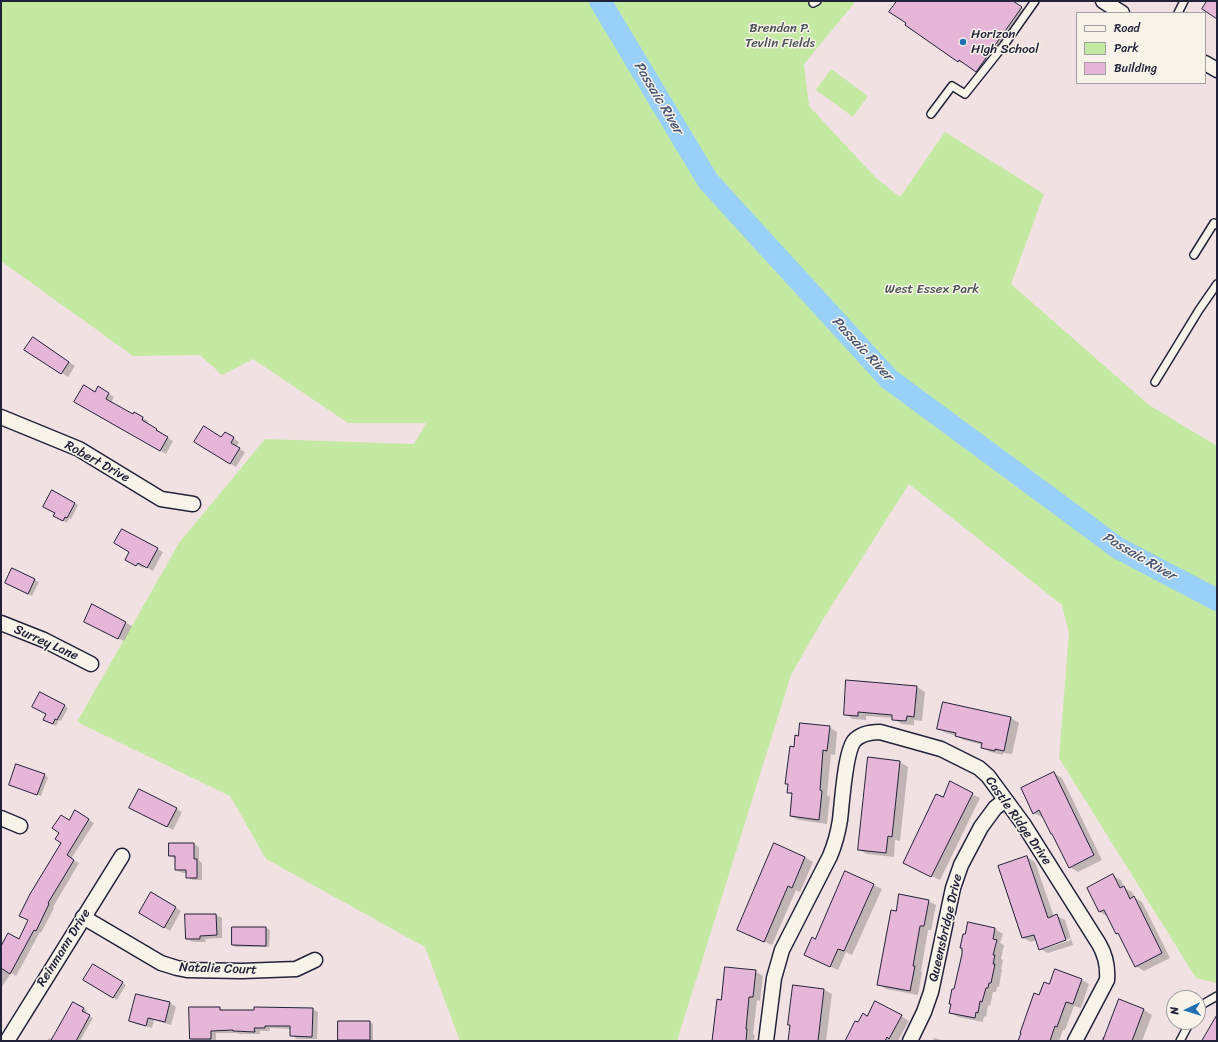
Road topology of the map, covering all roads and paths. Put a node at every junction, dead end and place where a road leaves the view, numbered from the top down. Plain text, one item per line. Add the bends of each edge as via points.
1 (1035, 1) edge
2 (1104, 1) edge
3 (1184, 1) edge
4 (1120, 12) edge
5 (1178, 12) edge
6 (1206, 64) edge
7 (1217, 70) edge
8 (931, 114) dead end
9 (1216, 222) edge
10 (1194, 255) dead end
11 (1217, 284) edge
12 (1155, 382) dead end
13 (1, 417) edge
14 (193, 504) dead end
15 (1, 623) edge
16 (91, 664) dead end
17 (1005, 800) junction
18 (1, 818) edge
19 (20, 826) dead end
20 (122, 856) dead end
21 (83, 917) junction
22 (315, 960) dead end
23 (1217, 996) edge
24 (1206, 1002) edge
25 (1186, 1030) edge
26 (7, 1041) edge
27 (766, 1041) edge
28 (910, 1041) edge
29 (1075, 1041) edge
30 (1180, 1041) edge

1 - 8 lane via 1004,46 965,94 952,86
2 - 4 street
3 - 5 lane
6 - 7 street
9 - 10 lane
11 - 12 lane
13 - 14 street, Robert Drive via 79,449 161,499
15 - 16 street, Surrey Lane via 44,640
17 - 27 street, Castle Ridge Drive via 979,768 941,749 880,732 870,732 856,739 851,746 836,841 782,950 774,978
17 - 28 street, Queensbridge Drive via 995,808 981,827 961,865 953,888 931,992
17 - 29 street, Castle Ridge Drive via 1024,825 1105,955 1107,980
18 - 19 street
20 - 21 street, Reinmann Drive
21 - 22 street, Natalie Court via 161,963 187,970 296,969
21 - 26 street, Reinmann Drive
23 - 24 lane
25 - 30 lane

